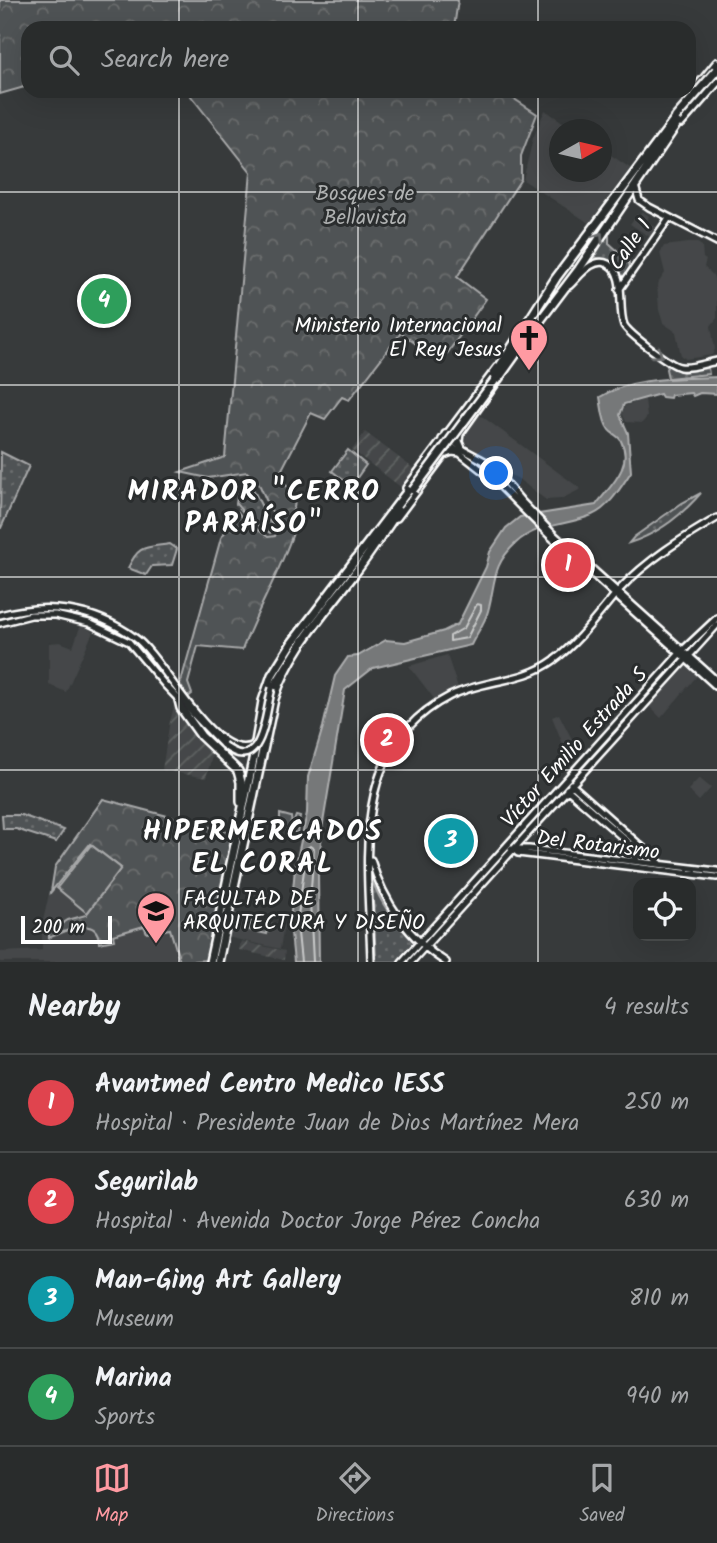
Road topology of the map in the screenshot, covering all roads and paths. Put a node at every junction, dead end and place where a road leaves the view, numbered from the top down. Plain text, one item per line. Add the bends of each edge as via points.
1 (717, 63) edge
2 (707, 74) junction
3 (717, 76) edge
4 (696, 88) edge
5 (688, 98) edge
6 (678, 119) junction
7 (661, 135) junction
8 (635, 186) junction
9 (659, 213) junction
10 (669, 218) junction
11 (661, 229) junction
12 (717, 242) edge
13 (619, 290) junction
14 (561, 292) junction
15 (517, 353) junction
16 (503, 360) junction
17 (717, 361) edge
18 (494, 379) junction
19 (456, 421) junction
20 (464, 428) junction
21 (444, 437) junction
22 (436, 448) junction
23 (463, 452) junction
24 (444, 455) junction
25 (485, 461) junction
26 (493, 467) junction
27 (480, 468) junction
28 (489, 475) junction
29 (412, 489) junction
30 (521, 504) junction
31 (717, 518) edge
32 (380, 525) junction
33 (383, 536) junction
34 (617, 593) junction
35 (0, 615) edge
36 (717, 618) edge
37 (0, 622) edge
38 (717, 625) edge
39 (684, 655) junction
40 (292, 657) junction
41 (717, 681) edge
42 (717, 687) edge
43 (179, 700) junction
44 (610, 736) junction
45 (257, 737) junction
46 (569, 786) junction
47 (240, 822) junction
48 (526, 826) junction
49 (522, 839) junction
50 (369, 849) junction
51 (513, 849) junction
52 (529, 849) junction
53 (497, 858) junction
54 (629, 861) junction
55 (661, 864) junction
56 (717, 871) edge
57 (717, 877) edge
58 (378, 880) junction
59 (369, 885) junction
60 (424, 944) junction
61 (210, 962) edge
62 (218, 962) edge
63 (371, 962) edge
64 (402, 962) edge
65 (411, 962) edge
66 (446, 962) edge

1 - 2 main road
2 - 3 main road
2 - 4 main road
3 - 6 main road, bridge
5 - 7 main road
6 - 7 main road
6 - 8 main road
7 - 16 main road via 556,278
8 - 9 main road via 639,200
14 -> 8 main road
9 - 10 main road
9 - 11 main road
10 - 11 main road, Calle 1
10 - 12 main road
11 - 13 main road, Calle 1
13 - 14 main road via 617,273 604,262 591,265
13 -> 17 main road via 628,330 673,365 686,368
14 - 15 main road
15 - 18 main road
15 - 20 main road
16 - 18 main road
16 - 19 main road
18 - 29 main road, bridge
19 - 20 main road via 456,430
19 - 21 main road
20 - 23 main road via 459,438
21 - 22 main road
21 - 23 main road
22 - 24 main road via 444,447
22 - 32 main road
23 - 24 main road
23 - 25 main road
23 - 27 main road
24 - 33 main road
25 - 26 main road
25 - 27 main road via 479,463
26 - 28 main road
26 - 30 main road
27 - 28 main road
28 - 30 main road
29 - 32 main road
29 - 33 main road
30 - 34 main road
31 - 34 main road via 656,556
32 - 45 main road via 277,664
33 - 40 main road
34 - 39 main road
34 - 50 main road via 545,666 525,676 463,689 406,729 376,782 369,814
35 - 45 main road via 53,607 104,621 140,642 191,707 226,742 248,748
36 - 39 main road, Víctor Emilio Estrada S
37 - 43 main road via 50,614 98,627 135,646
38 - 39 main road, Víctor Emilio Estrada S
39 - 41 main road
39 - 42 main road
39 - 44 main road, Víctor Emilio Estrada S
39 - 44 main road, Víctor Emilio Estrada S
40 - 43 main road, bridge via 272,688 262,738 248,752 231,752 223,746
40 - 62 main road via 274,699
43 - 47 main road via 201,736 238,771
44 - 46 main road, Víctor Emilio Estrada S
44 - 48 main road, Víctor Emilio Estrada S
45 - 47 main road
46 - 49 main road, Víctor Emilio Estrada S
46 - 54 main road via 636,849 637,857
46 - 55 main road
47 - 61 main road
48 - 51 main road
48 - 53 main road, Víctor Emilio Estrada S
49 - 51 main road, Víctor Emilio Estrada S
49 - 52 main road
50 - 58 main road
50 - 59 main road
51 - 52 main road, Del Rotarismo
51 - 53 main road
51 - 57 main road, Del Rotarismo
51 - 60 main road, Víctor Emilio Estrada S
52 - 54 main road, Del Rotarismo
53 - 60 main road, Víctor Emilio Estrada S
54 - 55 main road, Del Rotarismo
55 - 56 main road, Del Rotarismo
58 - 59 main road via 371,877
58 - 60 main road via 393,909
59 - 63 main road
60 - 64 main road, Víctor Emilio Estrada S
60 - 65 main road, Víctor Emilio Estrada S
60 - 66 main road

